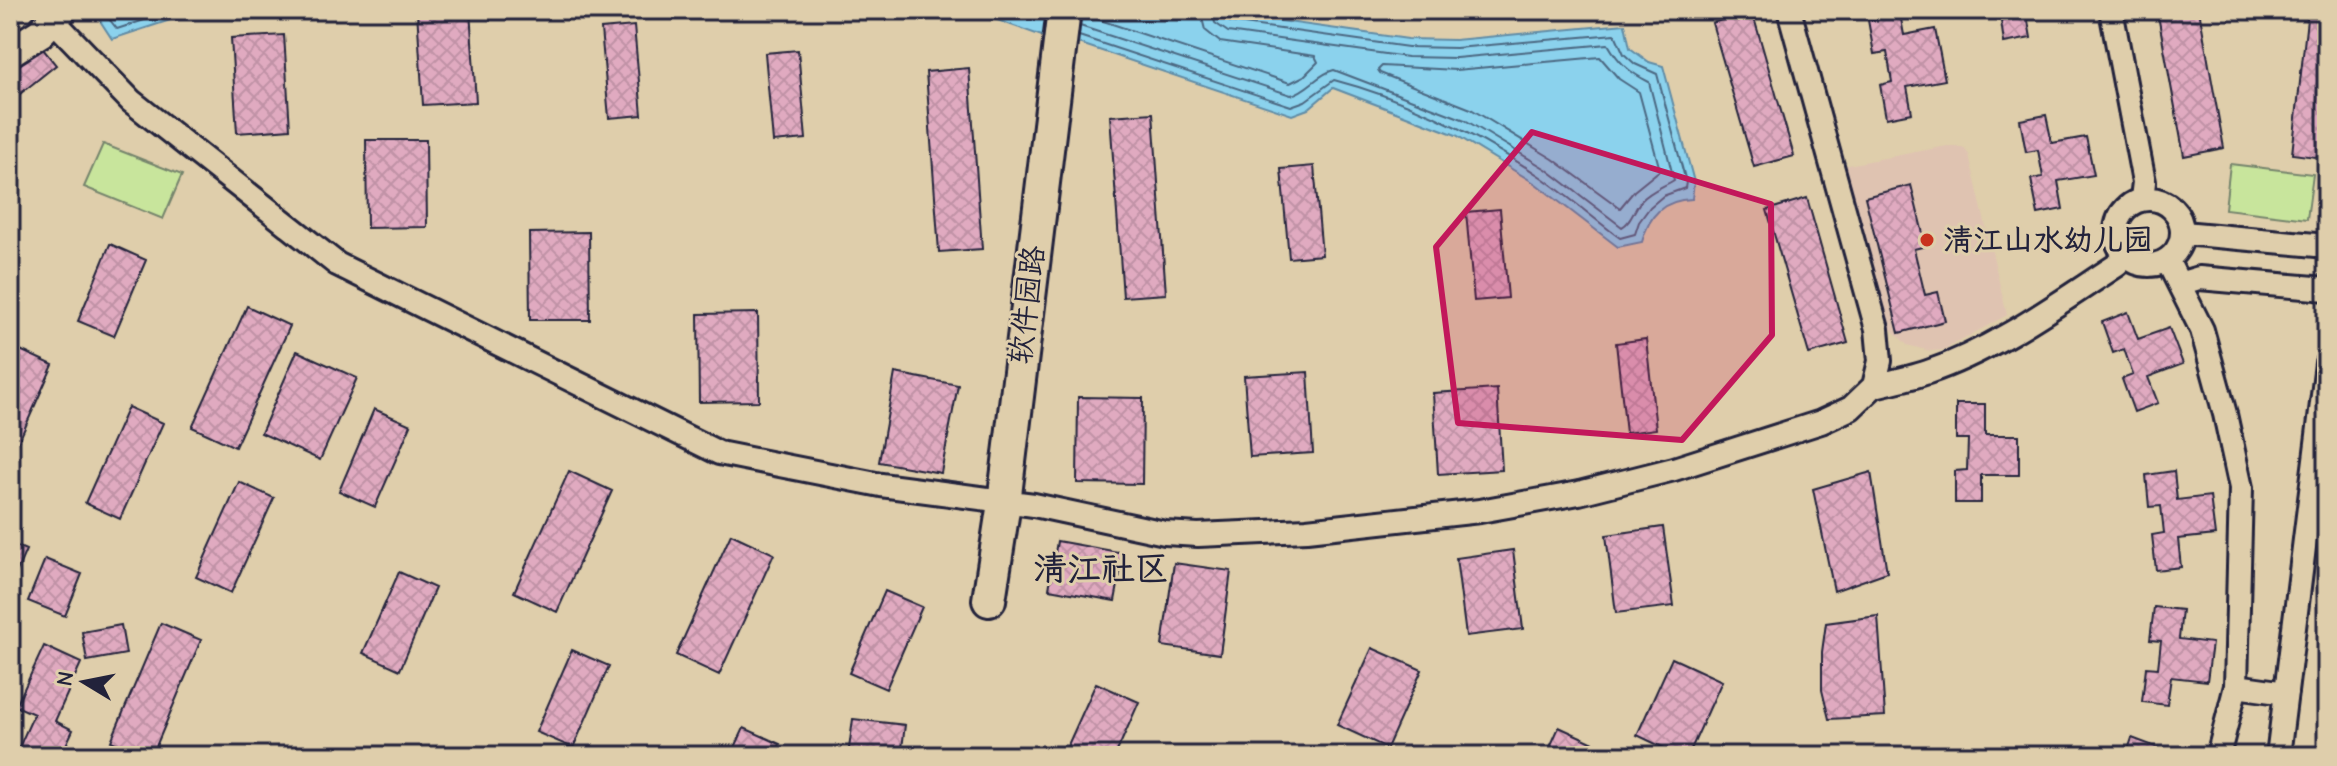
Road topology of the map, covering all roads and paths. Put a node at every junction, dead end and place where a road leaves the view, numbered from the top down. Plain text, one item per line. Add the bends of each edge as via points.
1 (1064, 10) edge
2 (1789, 10) edge
3 (2111, 10) edge
4 (57, 15) edge
5 (10, 52) edge
6 (2142, 199) junction
7 (2183, 233) junction
8 (2327, 246) edge
9 (2126, 256) junction
10 (2167, 260) junction
11 (2179, 284) junction
12 (2327, 289) edge
13 (2327, 363) edge
14 (1874, 386) junction
15 (1004, 503) junction
16 (989, 600) dead end
17 (2236, 686) junction
18 (2286, 693) junction
19 (2218, 756) edge
20 (2278, 756) edge

1 - 15 main road, 软件园路
2 - 14 street via 1877,329 1880,361
3 - 6 street via 2144,182
4 - 5 street
4 - 15 street via 131,101 337,264 719,453
6 - 7 street via 2171,206
6 - 9 street via 2125,209 2116,228
7 - 8 street
7 - 10 street
9 - 10 street via 2146,265
9 - 14 street via 1979,350 1927,373
10 - 11 street
11 - 12 street via 2199,278
11 - 17 street via 2202,330 2241,488
13 - 18 street
14 - 15 street via 1851,408 1821,422 1718,455 1579,493 1480,511 1307,530 1198,535
15 - 16 main road, 软件园路
17 - 18 street
17 - 19 street
18 - 20 street

